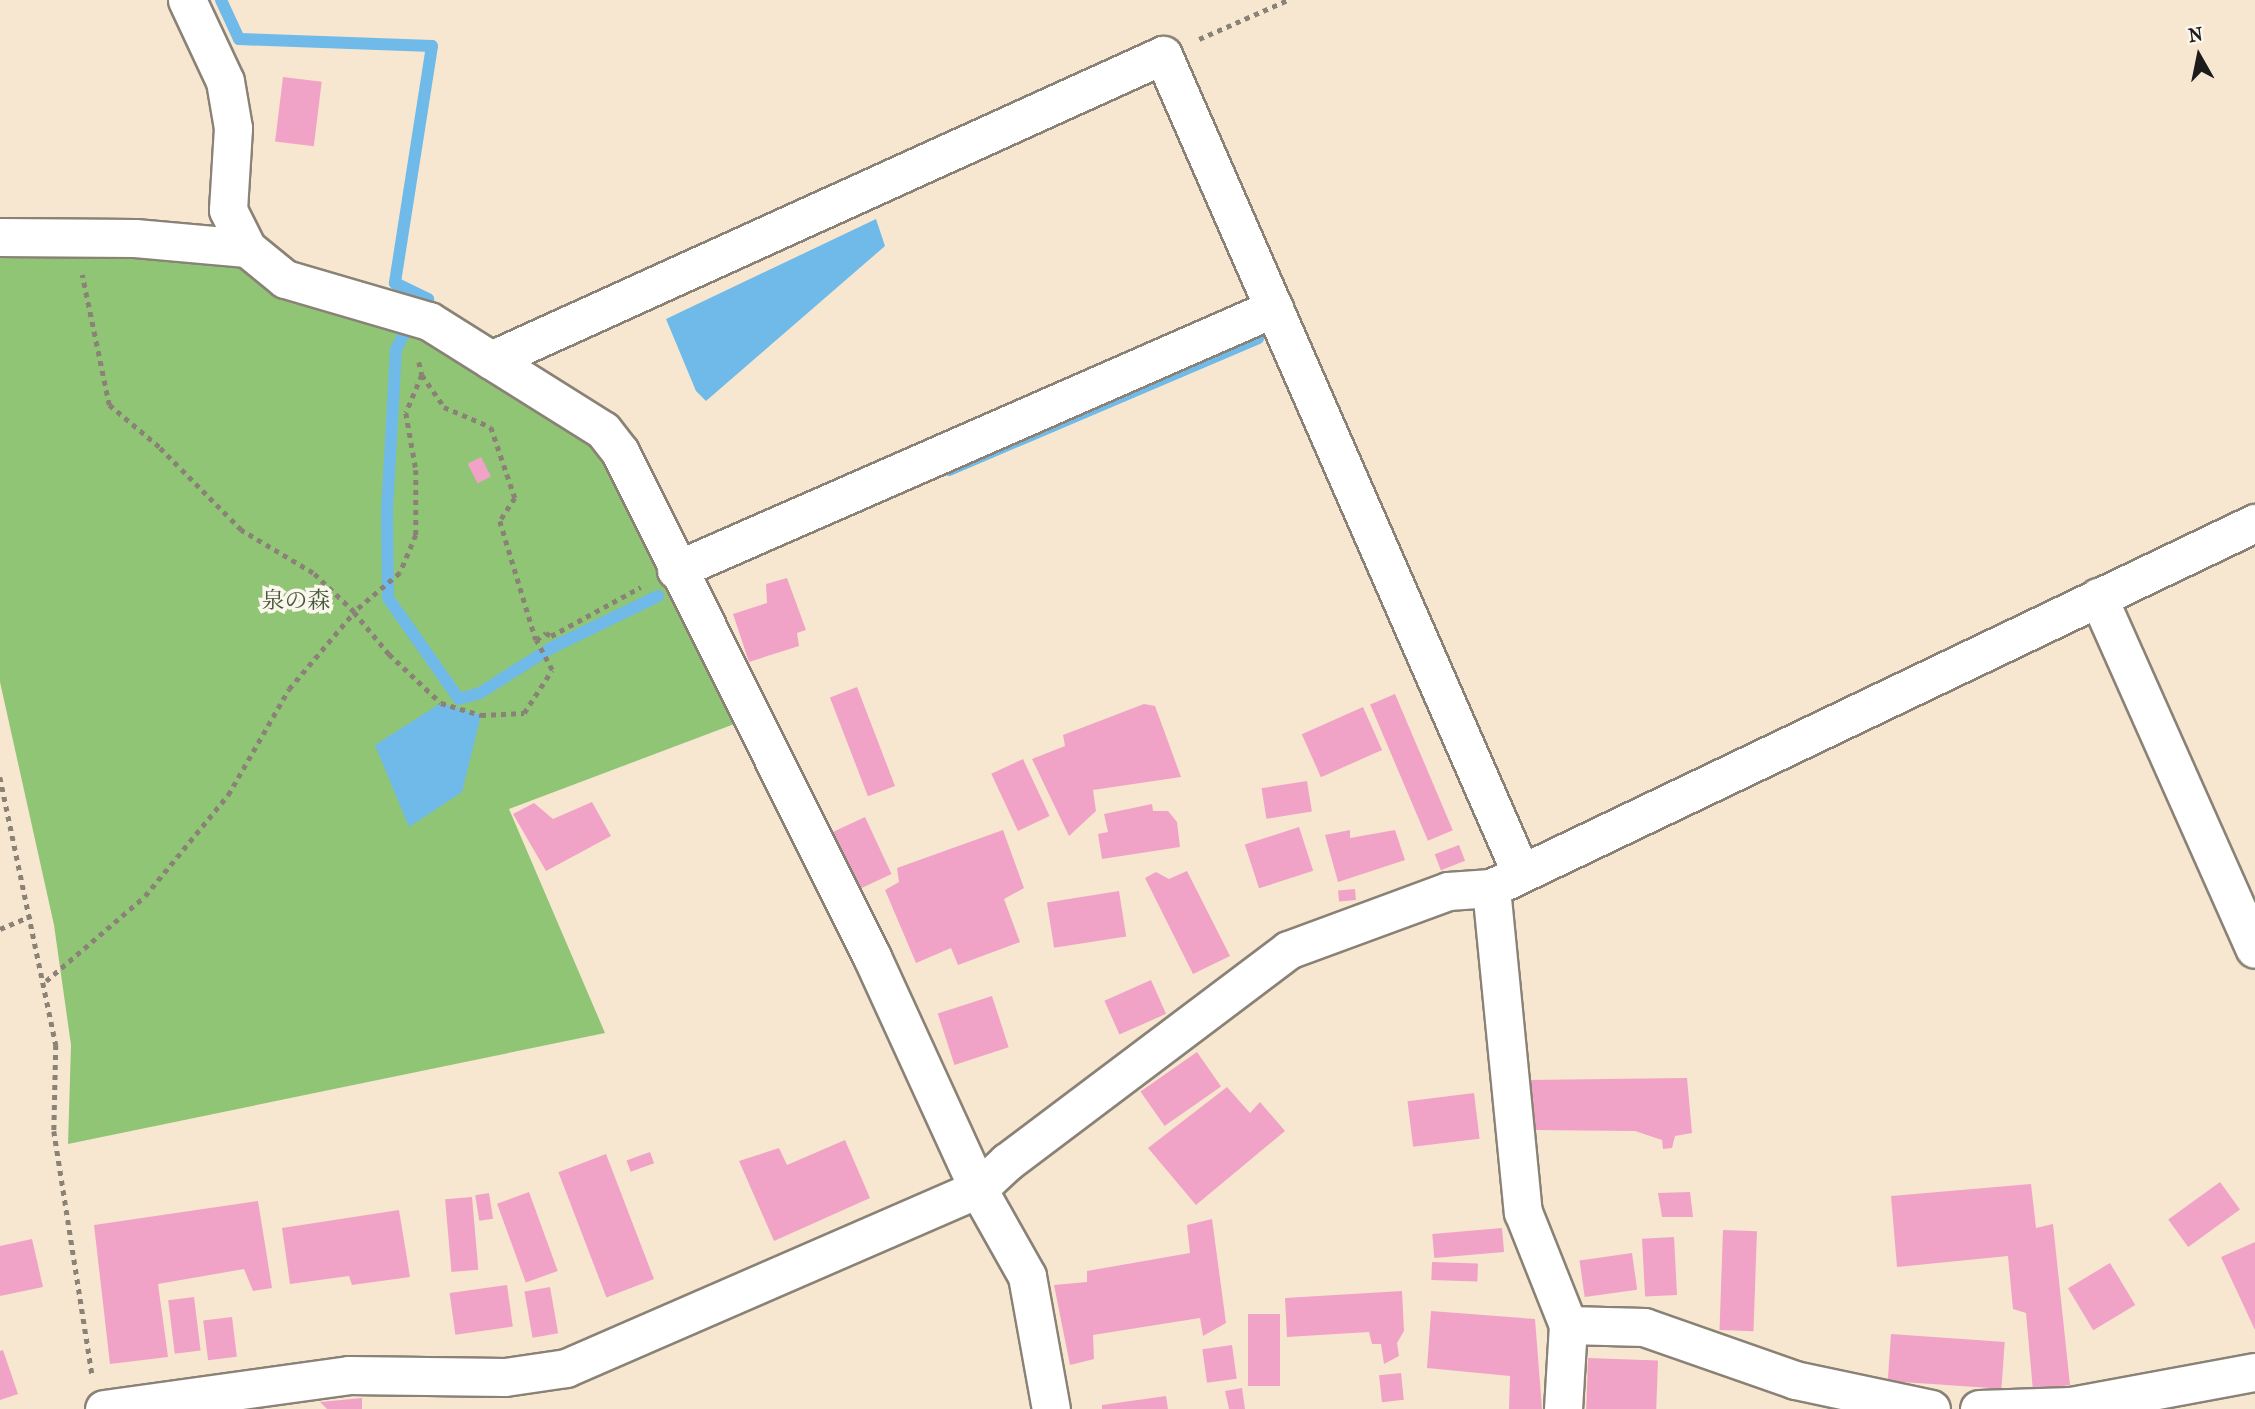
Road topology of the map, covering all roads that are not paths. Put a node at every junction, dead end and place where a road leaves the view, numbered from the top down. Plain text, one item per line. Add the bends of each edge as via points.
1 (187, 0) edge
2 (0, 237) edge
3 (247, 248) junction
4 (1274, 308) junction
5 (491, 360) junction
6 (2255, 523) edge
7 (676, 570) junction
8 (2098, 597) junction
9 (1506, 880) junction
10 (2255, 949) edge
11 (978, 1189) junction
12 (1568, 1325) junction
13 (2255, 1372) edge
14 (291, 1395) edge
15 (99, 1396) edge
16 (1051, 1409) edge
17 (1563, 1409) edge
18 (1931, 1409) edge
19 (1979, 1409) edge

1 - 3 street via 225,81 233,128 228,210
2 - 3 street via 75,236
3 - 5 street via 285,279 411,313
4 - 5 street via 1163,55
4 - 7 street
4 - 9 street
5 - 7 street via 603,430 620,452
6 - 8 street
7 - 11 street via 872,957
8 - 9 street
8 - 10 street
9 - 11 street via 1448,891 1288,950 1007,1162
9 - 12 street via 1523,1212
11 - 14 street via 566,1368 526,1377 349,1375
11 - 16 street via 1027,1276
12 - 17 street
12 - 18 street via 1644,1327 1795,1380
13 - 19 street via 2071,1406
14 - 15 street

